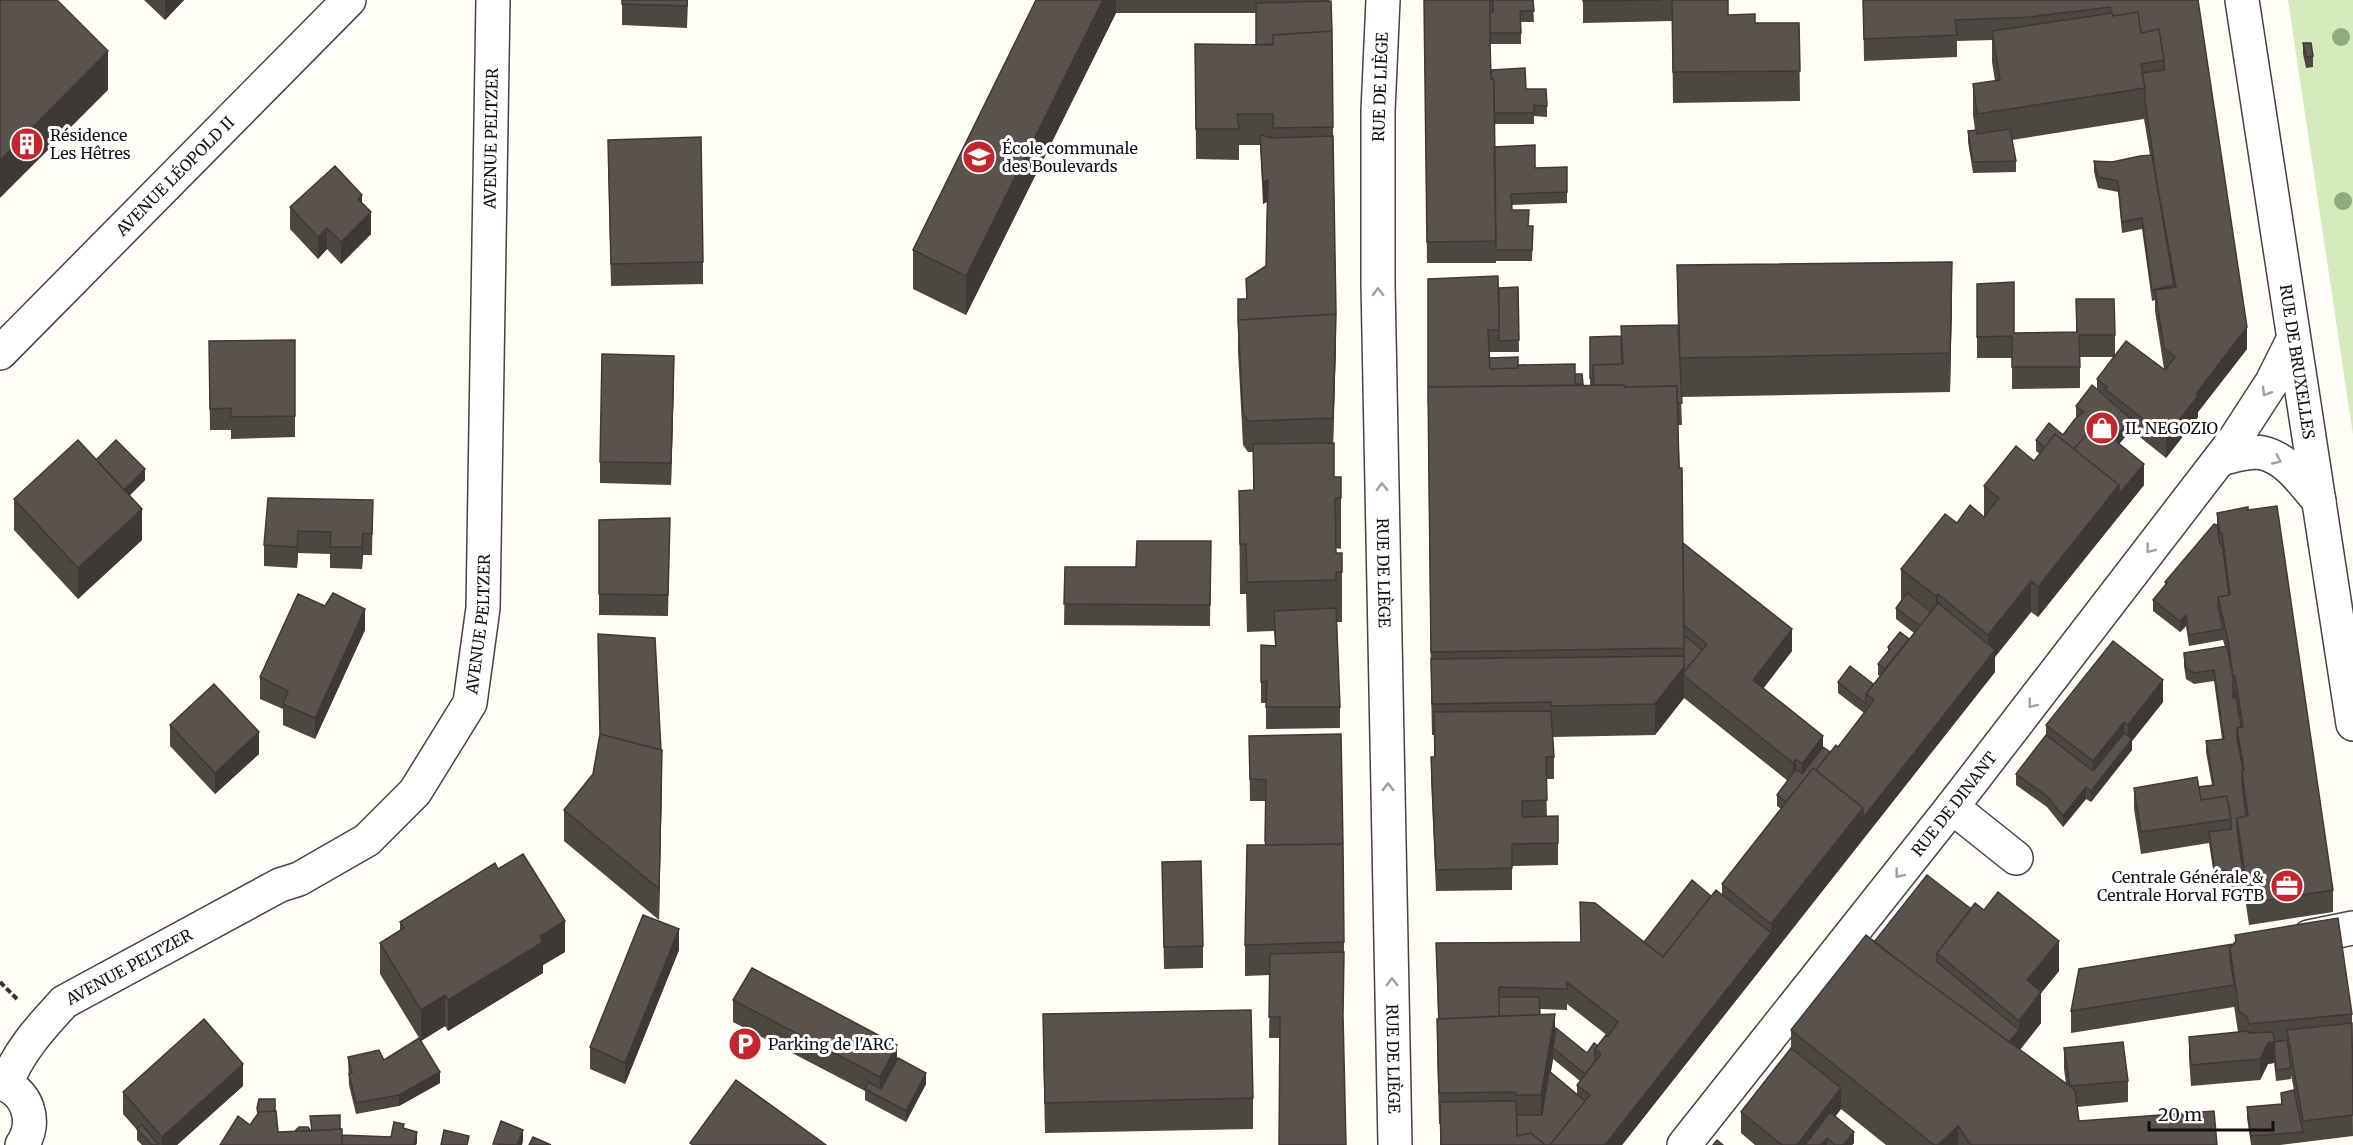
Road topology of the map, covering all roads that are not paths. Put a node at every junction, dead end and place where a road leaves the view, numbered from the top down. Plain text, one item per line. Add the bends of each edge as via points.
1 (349, 0) edge
2 (493, 0) edge
3 (1383, 0) edge
4 (2242, 0) edge
5 (2293, 340) junction
6 (0, 353) edge
7 (2220, 459) junction
8 (2319, 501) junction
9 (2353, 724) edge
10 (1952, 807) junction
11 (2016, 858) dead end
12 (2353, 928) edge
13 (2309, 937) edge
14 (3, 1084) edge
15 (22, 1145) edge
16 (1395, 1145) edge
17 (1684, 1145) edge

1 - 6 street, AVENUE LÉOPOLD II
2 - 14 street, AVENUE PELTZER via 483,608 470,704 415,792 367,840 64,1002 42,1026
16 -> 3 street, RUE DE LIÈGE via 1378,284 1378,111
4 - 5 street, RUE DE BRUXELLES
5 -> 7 street, RUE DE DINANT via 2260,402
5 - 8 street, RUE DE BRUXELLES
7 -> 8 street via 2262,453 2286,464
7 -> 10 street, RUE DE DINANT
8 - 9 street, RUE DE BRUXELLES
10 - 11 street
10 -> 17 street, RUE DE DINANT
12 - 13 street
14 - 15 street via 21,1097 29,1114 30,1128

